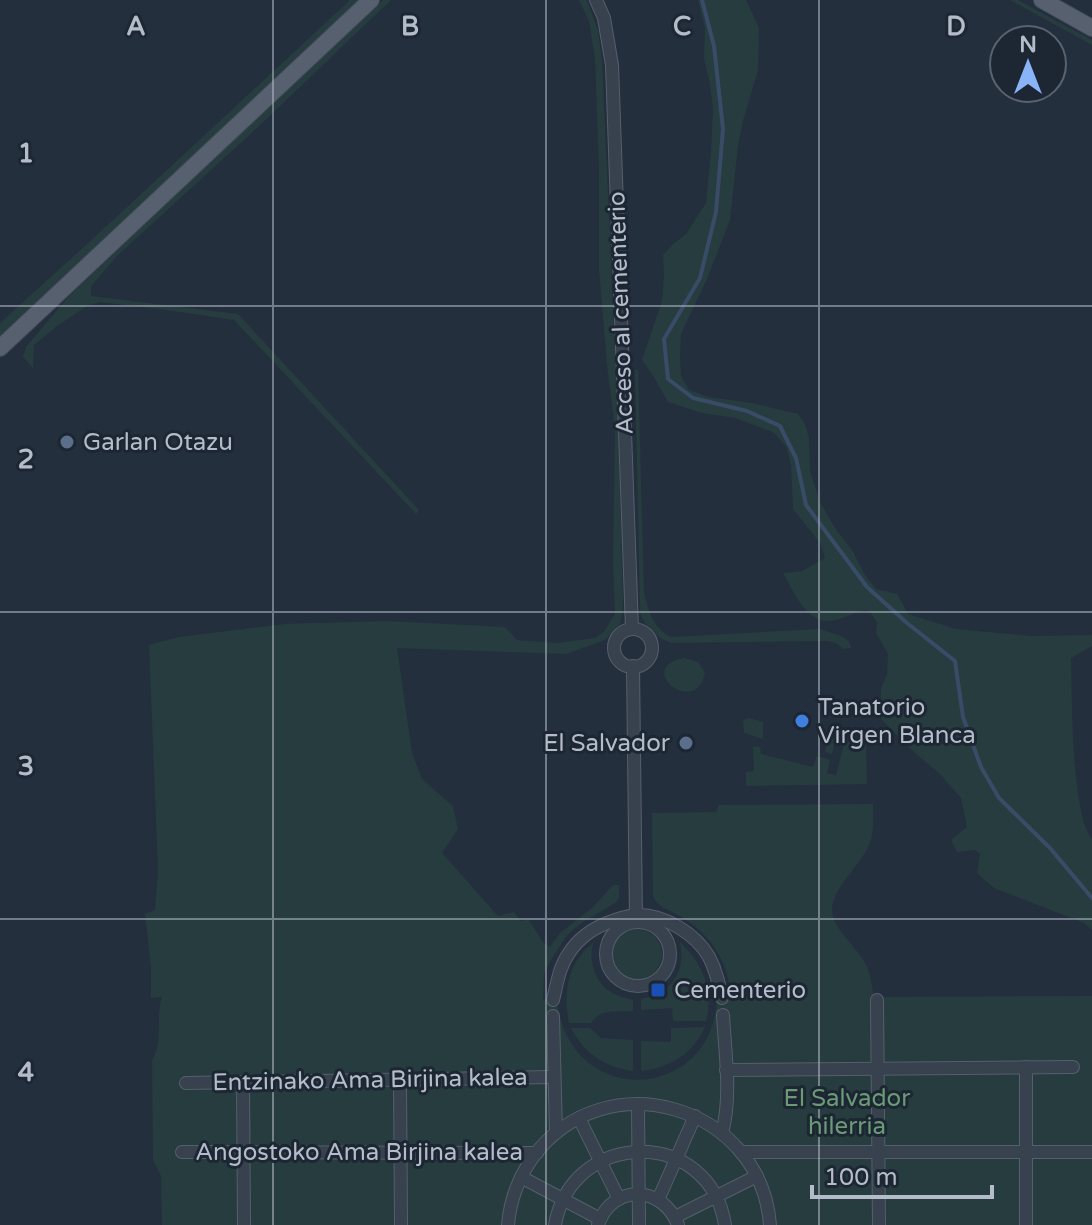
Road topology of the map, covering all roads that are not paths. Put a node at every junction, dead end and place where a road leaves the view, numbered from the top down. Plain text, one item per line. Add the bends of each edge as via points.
1 (371, 0) edge
2 (596, 0) edge
3 (1042, 0) edge
4 (1092, 28) edge
5 (0, 348) edge
6 (632, 629) junction
7 (633, 666) junction
8 (636, 918) junction
9 (722, 998) dead end
10 (553, 1000) dead end
11 (877, 1000) dead end
12 (723, 1015) dead end
13 (553, 1016) dead end
14 (1026, 1067) junction
15 (1073, 1067) dead end
16 (878, 1069) junction
17 (726, 1070) junction
18 (553, 1077) junction
19 (400, 1079) junction
20 (243, 1082) junction
21 (186, 1083) dead end
22 (638, 1104) junction
23 (695, 1116) junction
24 (579, 1118) junction
25 (556, 1133) junction
26 (722, 1133) junction
27 (638, 1151) junction
28 (182, 1152) dead end
29 (243, 1152) junction
30 (400, 1152) junction
31 (741, 1152) junction
32 (878, 1152) junction
33 (1026, 1152) junction
34 (1092, 1152) edge
35 (537, 1153) junction
36 (676, 1159) junction
37 (600, 1160) junction
38 (757, 1176) junction
39 (521, 1177) junction
40 (639, 1194) junction
41 (716, 1196) junction
42 (563, 1199) junction
43 (619, 1199) junction
44 (658, 1200) junction
45 (676, 1221) edge
46 (599, 1222) edge
47 (244, 1225) edge
48 (401, 1225) edge
49 (508, 1225) edge
50 (555, 1225) edge
51 (639, 1225) edge
52 (725, 1225) edge
53 (770, 1225) edge
54 (879, 1225) edge
55 (1026, 1225) edge

1 - 5 main road
2 - 6 street, Acceso al cementerio via 612,65
3 - 4 main road
6 - 7 street via 620,634 614,645 621,662
6 - 7 street via 646,635 652,649 646,662
7 - 8 street
8 - 8 street via 615,930 605,953 614,976 637,986 660,977 670,954 661,931
8 - 9 street via 666,922 696,940 713,966
8 - 10 street via 604,925 578,942 560,969
11 - 16 street
12 - 17 street
13 - 18 street
14 - 15 street
14 - 16 street
14 - 33 street
16 - 17 street
16 - 32 street
17 - 26 street
18 - 19 street, Entzinako Ama Birjina kalea
18 - 25 street
19 - 20 street, Entzinako Ama Birjina kalea
19 - 30 street
20 - 21 street, Entzinako Ama Birjina kalea
20 - 29 street
22 - 23 street
22 - 24 street via 607,1107
22 - 27 street
23 - 26 street
23 - 36 street
24 - 25 street
24 - 37 street
25 - 35 street
26 - 31 street
27 - 36 street
27 - 37 street
27 - 40 street
28 - 29 street, Angostoko Ama Birjina kalea
29 - 30 street, Angostoko Ama Birjina kalea
29 - 47 street
30 - 35 street, Angostoko Ama Birjina kalea
30 - 48 street
31 - 32 street
31 - 38 street
32 - 33 street
32 - 54 street
33 - 34 street
33 - 55 street
35 - 39 street
36 - 41 street via 699,1174
36 - 44 street
37 - 42 street via 578,1177
37 - 43 street
38 - 41 street
38 - 53 street
39 - 42 street
39 - 49 street
40 - 43 street
40 - 44 street
40 - 51 street
41 - 45 street
41 - 52 street
42 - 46 street
42 - 50 street
43 - 46 street
44 - 45 street

